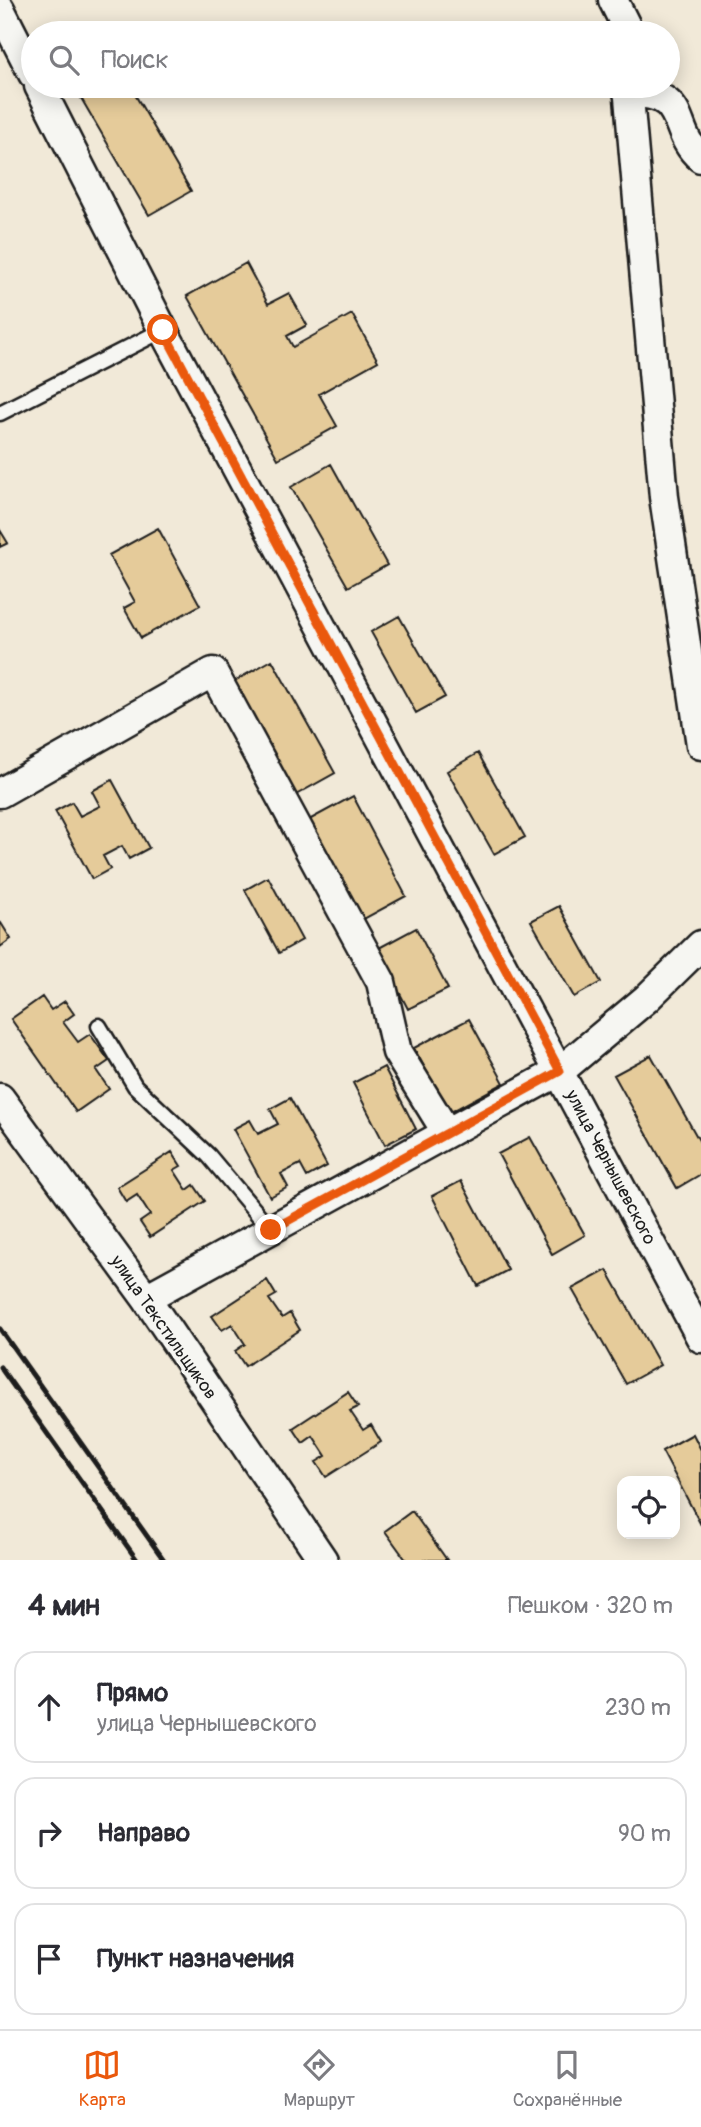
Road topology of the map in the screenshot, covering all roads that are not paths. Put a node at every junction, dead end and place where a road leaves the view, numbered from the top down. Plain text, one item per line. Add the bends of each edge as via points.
1 (613, 0) edge
2 (0, 9) edge
3 (624, 21) edge
4 (21, 50) edge
5 (45, 98) edge
6 (629, 98) edge
7 (660, 98) edge
8 (701, 158) edge
9 (163, 330) junction
10 (0, 413) edge
11 (701, 745) edge
12 (0, 793) edge
13 (701, 944) edge
14 (99, 1026) dead end
15 (560, 1071) junction
16 (0, 1098) edge
17 (447, 1133) junction
18 (271, 1230) junction
19 (146, 1298) junction
20 (701, 1338) edge
21 (323, 1560) edge

1 - 3 street
2 - 4 street
5 - 9 street, улица Чернышевского
6 - 11 street via 664,497
7 - 8 street via 678,116
9 - 10 lane
9 - 15 street, улица Чернышевского
12 - 17 street via 213,672 381,982 397,1052
13 - 15 street via 646,999
14 - 18 lane via 135,1086 209,1156
15 - 17 street
15 - 20 street, улица Чернышевского
16 - 19 street, улица Текстильщиков
17 - 18 street
18 - 19 street
19 - 21 street, улица Текстильщиков

